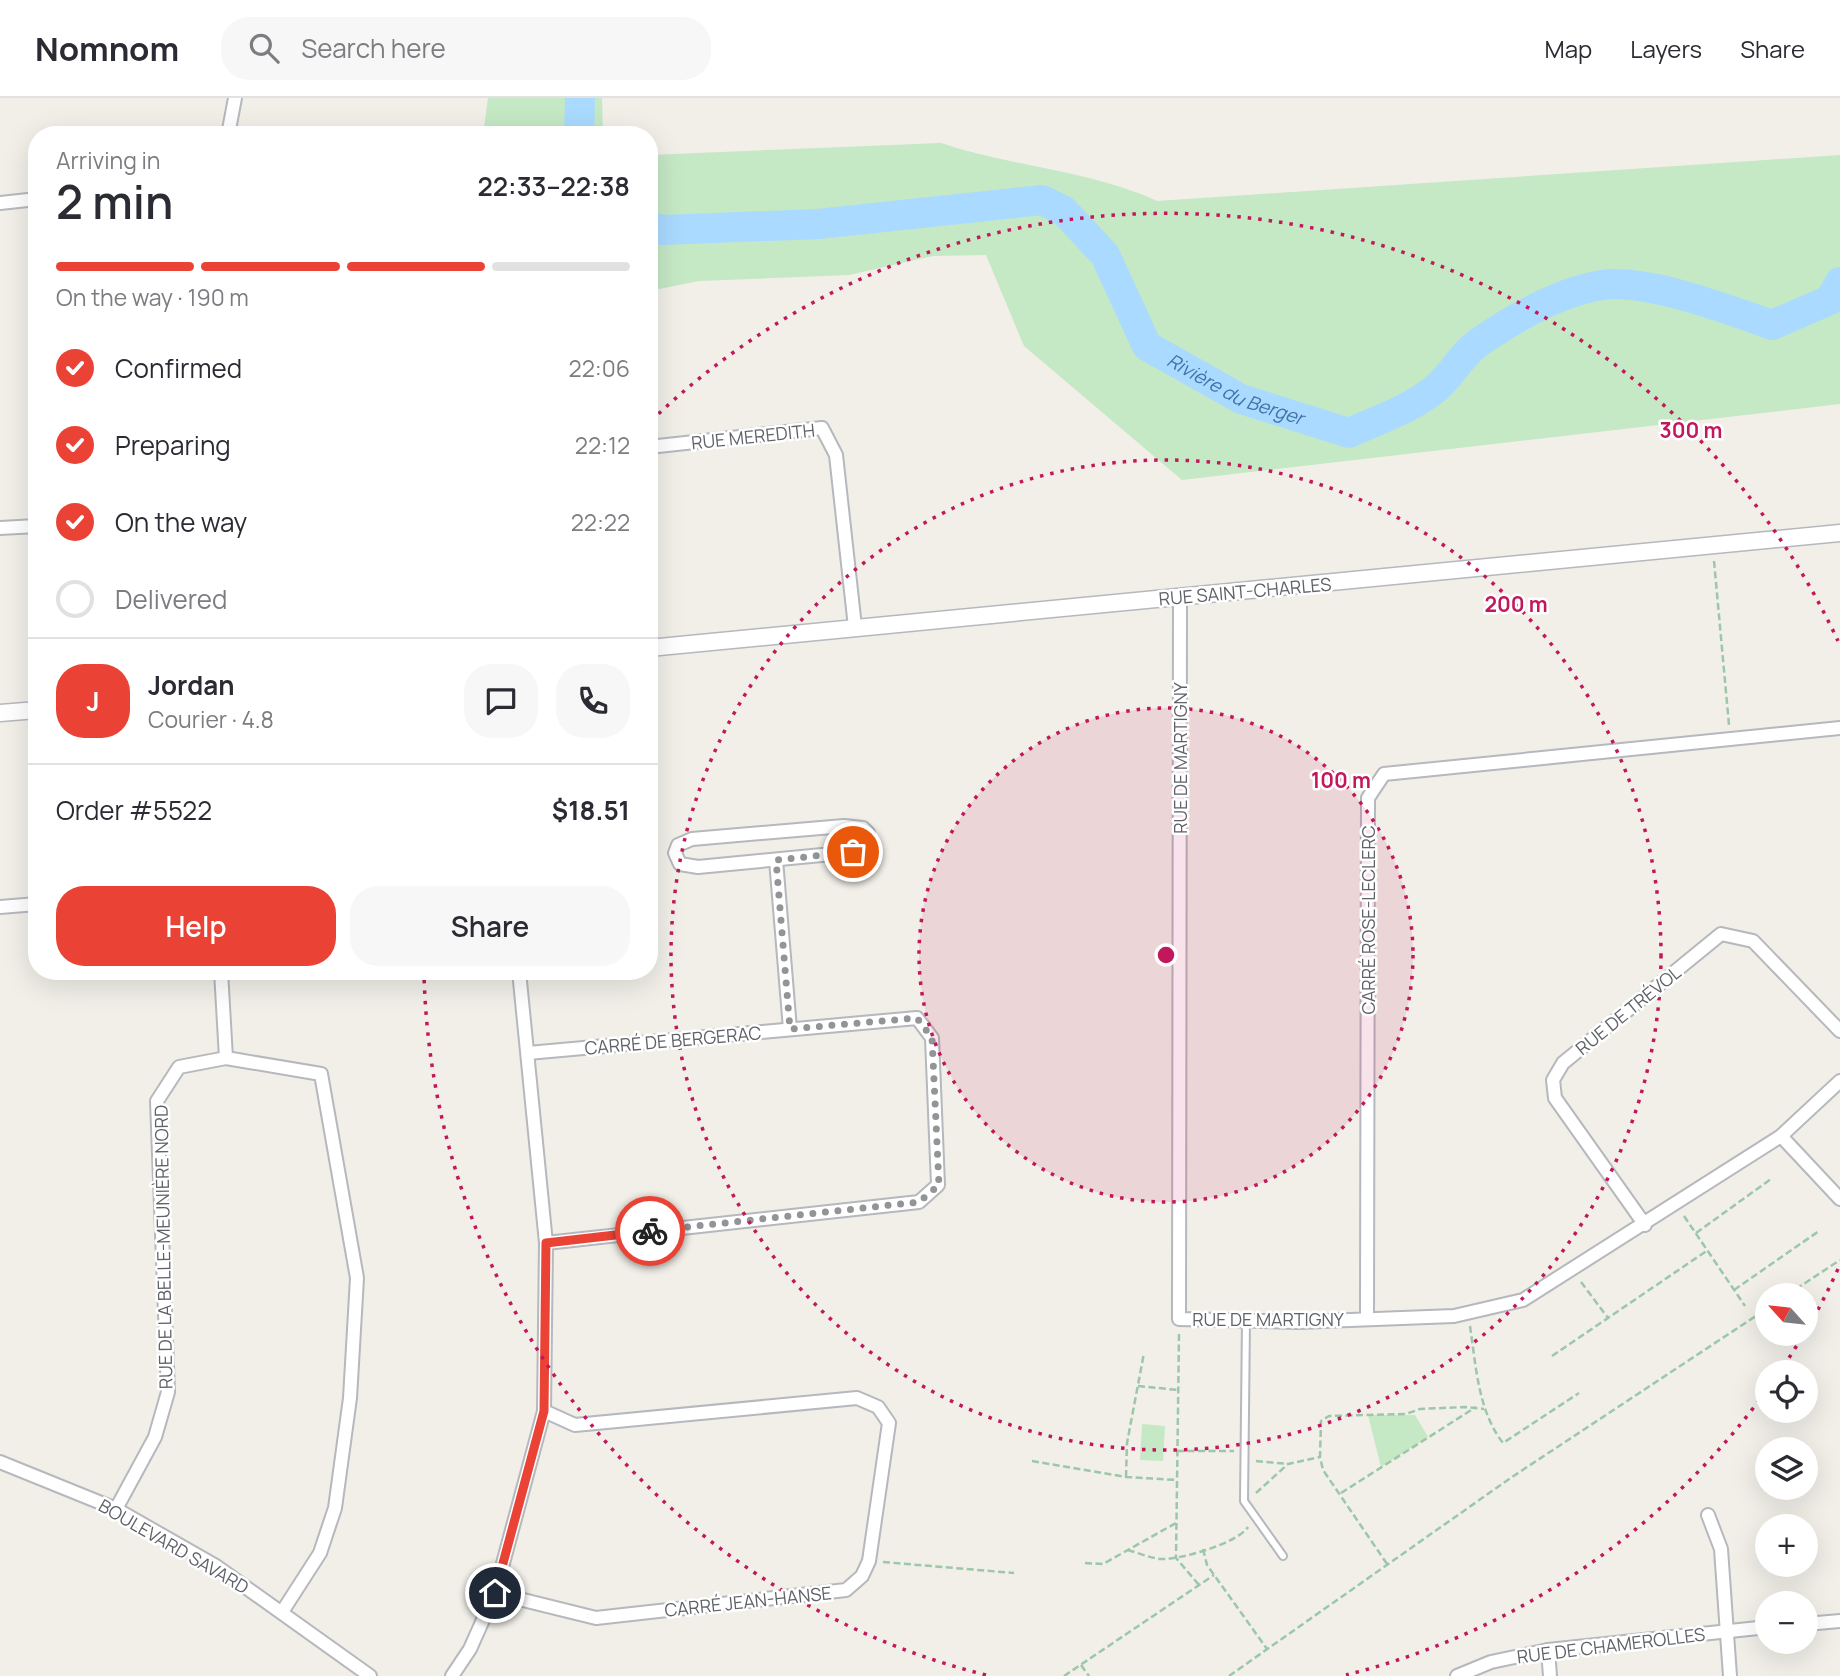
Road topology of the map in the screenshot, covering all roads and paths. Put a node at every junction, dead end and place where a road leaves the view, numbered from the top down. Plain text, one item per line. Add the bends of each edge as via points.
1 (235, 98) edge
2 (230, 126) edge
3 (28, 200) edge
4 (0, 204) edge
5 (658, 446) edge
6 (28, 526) edge
7 (0, 528) edge
8 (1840, 533) edge
9 (1712, 546) junction
10 (1180, 598) junction
11 (855, 627) junction
12 (658, 648) edge
13 (28, 711) edge
14 (0, 713) edge
15 (1840, 729) edge
16 (1731, 739) junction
17 (776, 860) junction
18 (28, 905) edge
19 (0, 907) edge
20 (222, 980) edge
21 (520, 980) edge
22 (790, 1029) junction
23 (1840, 1031) edge
24 (528, 1053) junction
25 (226, 1058) junction
26 (1840, 1082) edge
27 (1781, 1136) junction
28 (1771, 1179) dead end
29 (1840, 1199) edge
30 (1676, 1205) junction
31 (1645, 1224) junction
32 (1819, 1231) dead end
33 (1696, 1233) junction
34 (546, 1243) junction
35 (1708, 1251) junction
36 (1840, 1260) edge
37 (1572, 1270) junction
38 (1805, 1283) edge
39 (1734, 1290) junction
40 (1745, 1306) dead end
41 (1468, 1313) junction
42 (1755, 1317) edge
43 (1608, 1318) junction
44 (1367, 1319) junction
45 (1246, 1321) junction
46 (1179, 1326) dead end
47 (1481, 1350) dead end
48 (1474, 1351) junction
49 (1144, 1353) dead end
50 (1552, 1356) dead end
51 (1138, 1386) junction
52 (1178, 1390) junction
53 (1579, 1393) dead end
54 (1476, 1407) junction
55 (1485, 1409) junction
56 (544, 1411) junction
57 (1177, 1451) junction
58 (1244, 1453) junction
59 (1320, 1457) junction
60 (1032, 1461) dead end
61 (0, 1462) edge
62 (1288, 1464) junction
63 (1126, 1476) junction
64 (1177, 1480) junction
65 (1341, 1493) junction
66 (116, 1509) junction
67 (1252, 1515) junction
68 (1708, 1515) dead end
69 (1176, 1523) junction
70 (1203, 1549) junction
71 (1128, 1550) junction
72 (1283, 1556) dead end
73 (1176, 1558) junction
74 (869, 1561) junction
75 (1085, 1563) dead end
76 (1388, 1564) junction
77 (1014, 1573) dead end
78 (1214, 1575) junction
79 (1199, 1585) junction
80 (495, 1593) junction
81 (282, 1612) junction
82 (1840, 1621) edge
83 (1818, 1623) edge
84 (1755, 1628) edge
85 (1726, 1631) junction
86 (1267, 1649) junction
87 (1548, 1650) junction
88 (1080, 1665) junction
89 (370, 1676) edge
90 (452, 1676) edge
91 (1064, 1676) edge
92 (1088, 1676) edge
93 (1229, 1676) edge
94 (1457, 1676) edge
95 (1550, 1676) edge
96 (1730, 1676) edge

1 - 2 street
3 - 4 street
5 - 11 street, RUE MEREDITH via 822,428 836,455
6 - 7 street
8 - 9 street, RUE SAINT-CHARLES
9 - 10 street, RUE SAINT-CHARLES
9 - 16 path
10 - 11 street, RUE SAINT-CHARLES
10 - 45 street, RUE DE MARTIGNY via 1179,1319
11 - 12 street, RUE SAINT-CHARLES
13 - 14 street
15 - 16 street, CARRÉ ROSE-LECLERC
16 - 44 street, CARRÉ ROSE-LECLERC via 1384,774 1368,798
17 - 17 street via 853,852 864,847 868,833 844,826 692,839 678,845 675,853 687,867
17 - 22 street
18 - 19 street
20 - 25 street
21 - 24 street
22 - 24 street, CARRÉ DE BERGERAC
22 - 34 street, CARRÉ DE BERGERAC via 917,1018 932,1038 939,1185 919,1202
23 - 31 street, RUE DE TRÉVOL via 1753,942 1721,934 1563,1063 1553,1080 1555,1098
24 - 34 street
25 - 66 street, RUE DE LA BELLE-MEUNIÈRE NORD via 180,1068 157,1101 168,1392 155,1437
25 - 81 street via 321,1074 357,1278 350,1398 335,1508 320,1553
26 - 27 street, RUE DE MARTIGNY
27 - 29 street
27 - 30 street, RUE DE MARTIGNY
28 - 33 path
30 - 31 street, RUE DE MARTIGNY
30 - 33 path
31 - 37 street, RUE DE MARTIGNY
32 - 39 path
33 - 35 path
34 - 56 street
35 - 39 path
35 - 43 path
36 - 38 path
37 - 41 street, RUE DE MARTIGNY via 1523,1300
37 - 43 path
39 - 40 path
41 - 44 street, RUE DE MARTIGNY
41 - 48 path
42 - 76 path
43 - 50 path
44 - 45 street, RUE DE MARTIGNY
45 - 58 lane
46 - 52 path
47 - 48 path
48 - 55 path
49 - 51 path
51 - 52 path
51 - 63 path
52 - 57 path
53 - 55 path via 1503,1443 1489,1425
54 - 55 path
54 - 59 path via 1325,1418 1320,1427
54 - 65 path
56 - 74 street, CARRÉ JEAN-HANSE via 575,1425 857,1398 878,1407 889,1423
56 - 80 street
57 - 58 path
57 - 64 path
58 - 62 path via 1275,1465
58 - 67 lane via 1244,1501
59 - 62 path
59 - 65 path via 1323,1470
60 - 63 path
61 - 66 street, BOULEVARD SAVARD
62 - 67 path via 1257,1492
63 - 64 path
64 - 69 path
65 - 76 path
66 - 81 street, BOULEVARD SAVARD via 216,1566
67 - 70 path via 1238,1538
67 - 72 lane
68 - 85 street via 1721,1549
69 - 71 path
69 - 73 path
70 - 73 path
70 - 78 path
71 - 73 path via 1160,1559
71 - 75 path via 1103,1564
73 - 79 path
74 - 77 path
74 - 80 street, CARRÉ JEAN-HANSE via 862,1576 846,1590 596,1618
76 - 86 path
78 - 79 path
78 - 86 path
79 - 88 path
80 - 90 street via 470,1649
81 - 89 street, BOULEVARD SAVARD
82 - 83 street
84 - 85 street, RUE DE CHAMEROLLES
85 - 87 street, RUE DE CHAMEROLLES
85 - 96 street
86 - 93 path
87 - 94 street, RUE DE CHAMEROLLES via 1491,1662
87 - 95 street
88 - 91 path
88 - 92 path

